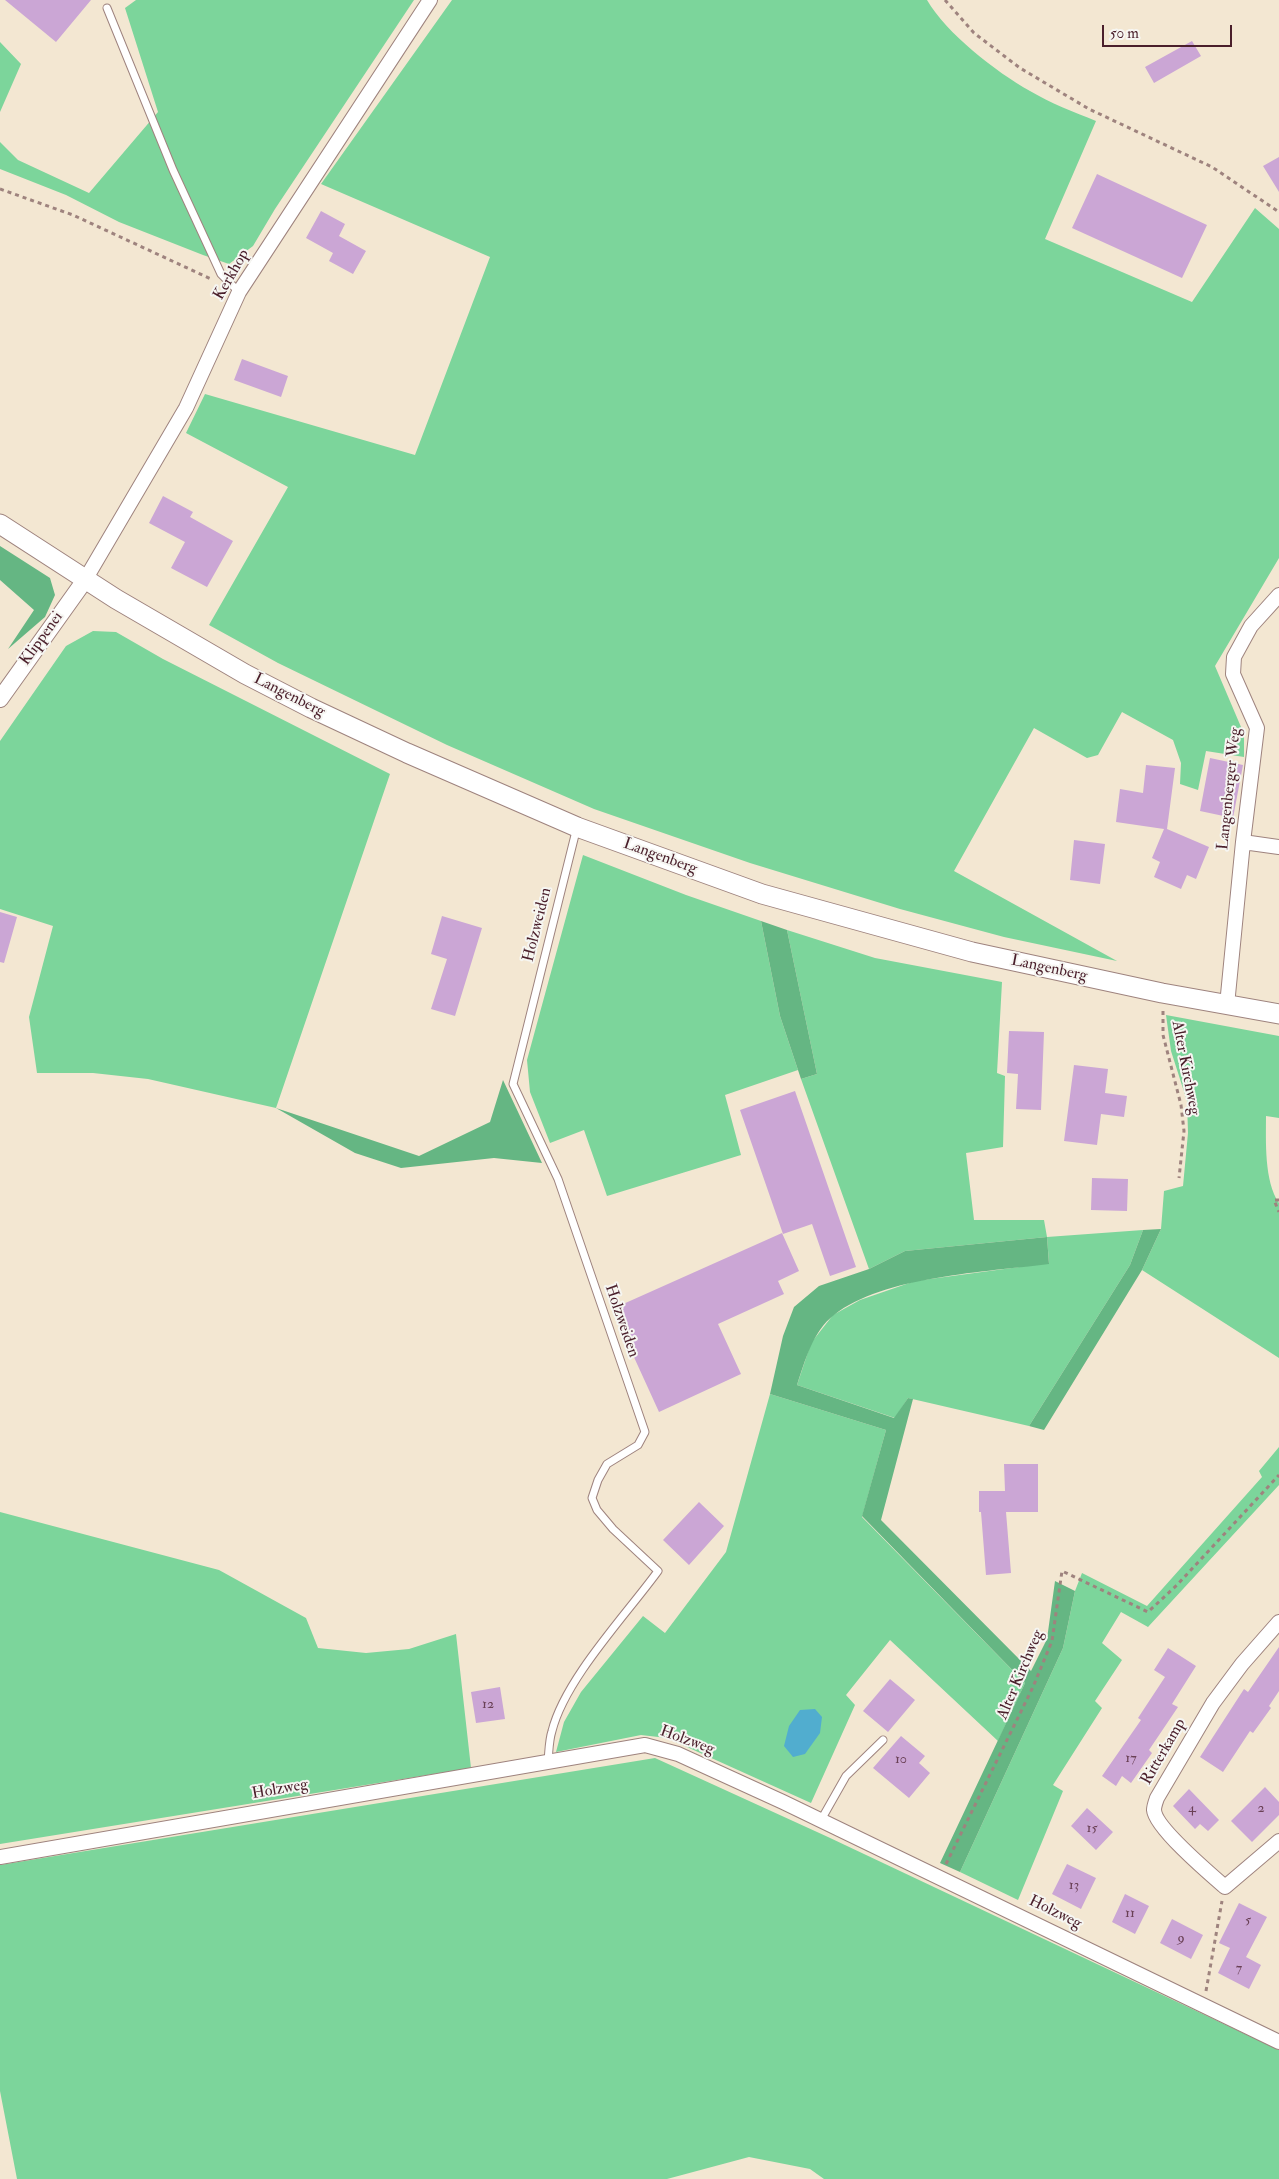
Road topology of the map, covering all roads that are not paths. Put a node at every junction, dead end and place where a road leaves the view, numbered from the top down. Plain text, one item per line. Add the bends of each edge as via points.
1 (430, 0) edge
2 (107, 8) dead end
3 (240, 292) junction
4 (0, 524) edge
5 (85, 580) junction
6 (1279, 597) edge
7 (0, 698) edge
8 (577, 827) junction
9 (1243, 842) junction
10 (1279, 847) edge
11 (1227, 1005) junction
12 (1279, 1014) edge
13 (1279, 1622) edge
14 (883, 1740) dead end
15 (548, 1761) junction
16 (821, 1820) junction
17 (1279, 1841) edge
18 (0, 1857) edge
19 (1279, 2042) edge

1 - 3 street, Kerkhop
2 - 3 lane via 173,170 221,274
3 - 5 street, Kerkhop via 186,408
4 - 5 main road, Langenberg
5 - 7 street, Klippenei
5 - 8 main road, Langenberg via 245,674 310,708
6 - 9 street, Langenberger Weg via 1251,626 1234,657 1233,674 1258,728
8 - 11 main road, Langenberg via 762,894 972,952
8 - 15 lane, Holzweiden via 513,1084 558,1179 645,1432 638,1445 607,1464 592,1498 613,1529 658,1571 565,1699 552,1731
9 - 10 street
9 - 11 street, Langenberger Weg
11 - 12 main road, Langenberg
13 - 17 street, Ritterkamp via 1213,1703 1157,1798 1154,1810 1160,1823 1225,1887
14 - 16 lane via 846,1776
15 - 16 street, Holzweg via 645,1745 678,1754
15 - 18 street, Holzweg
16 - 19 street, Holzweg

